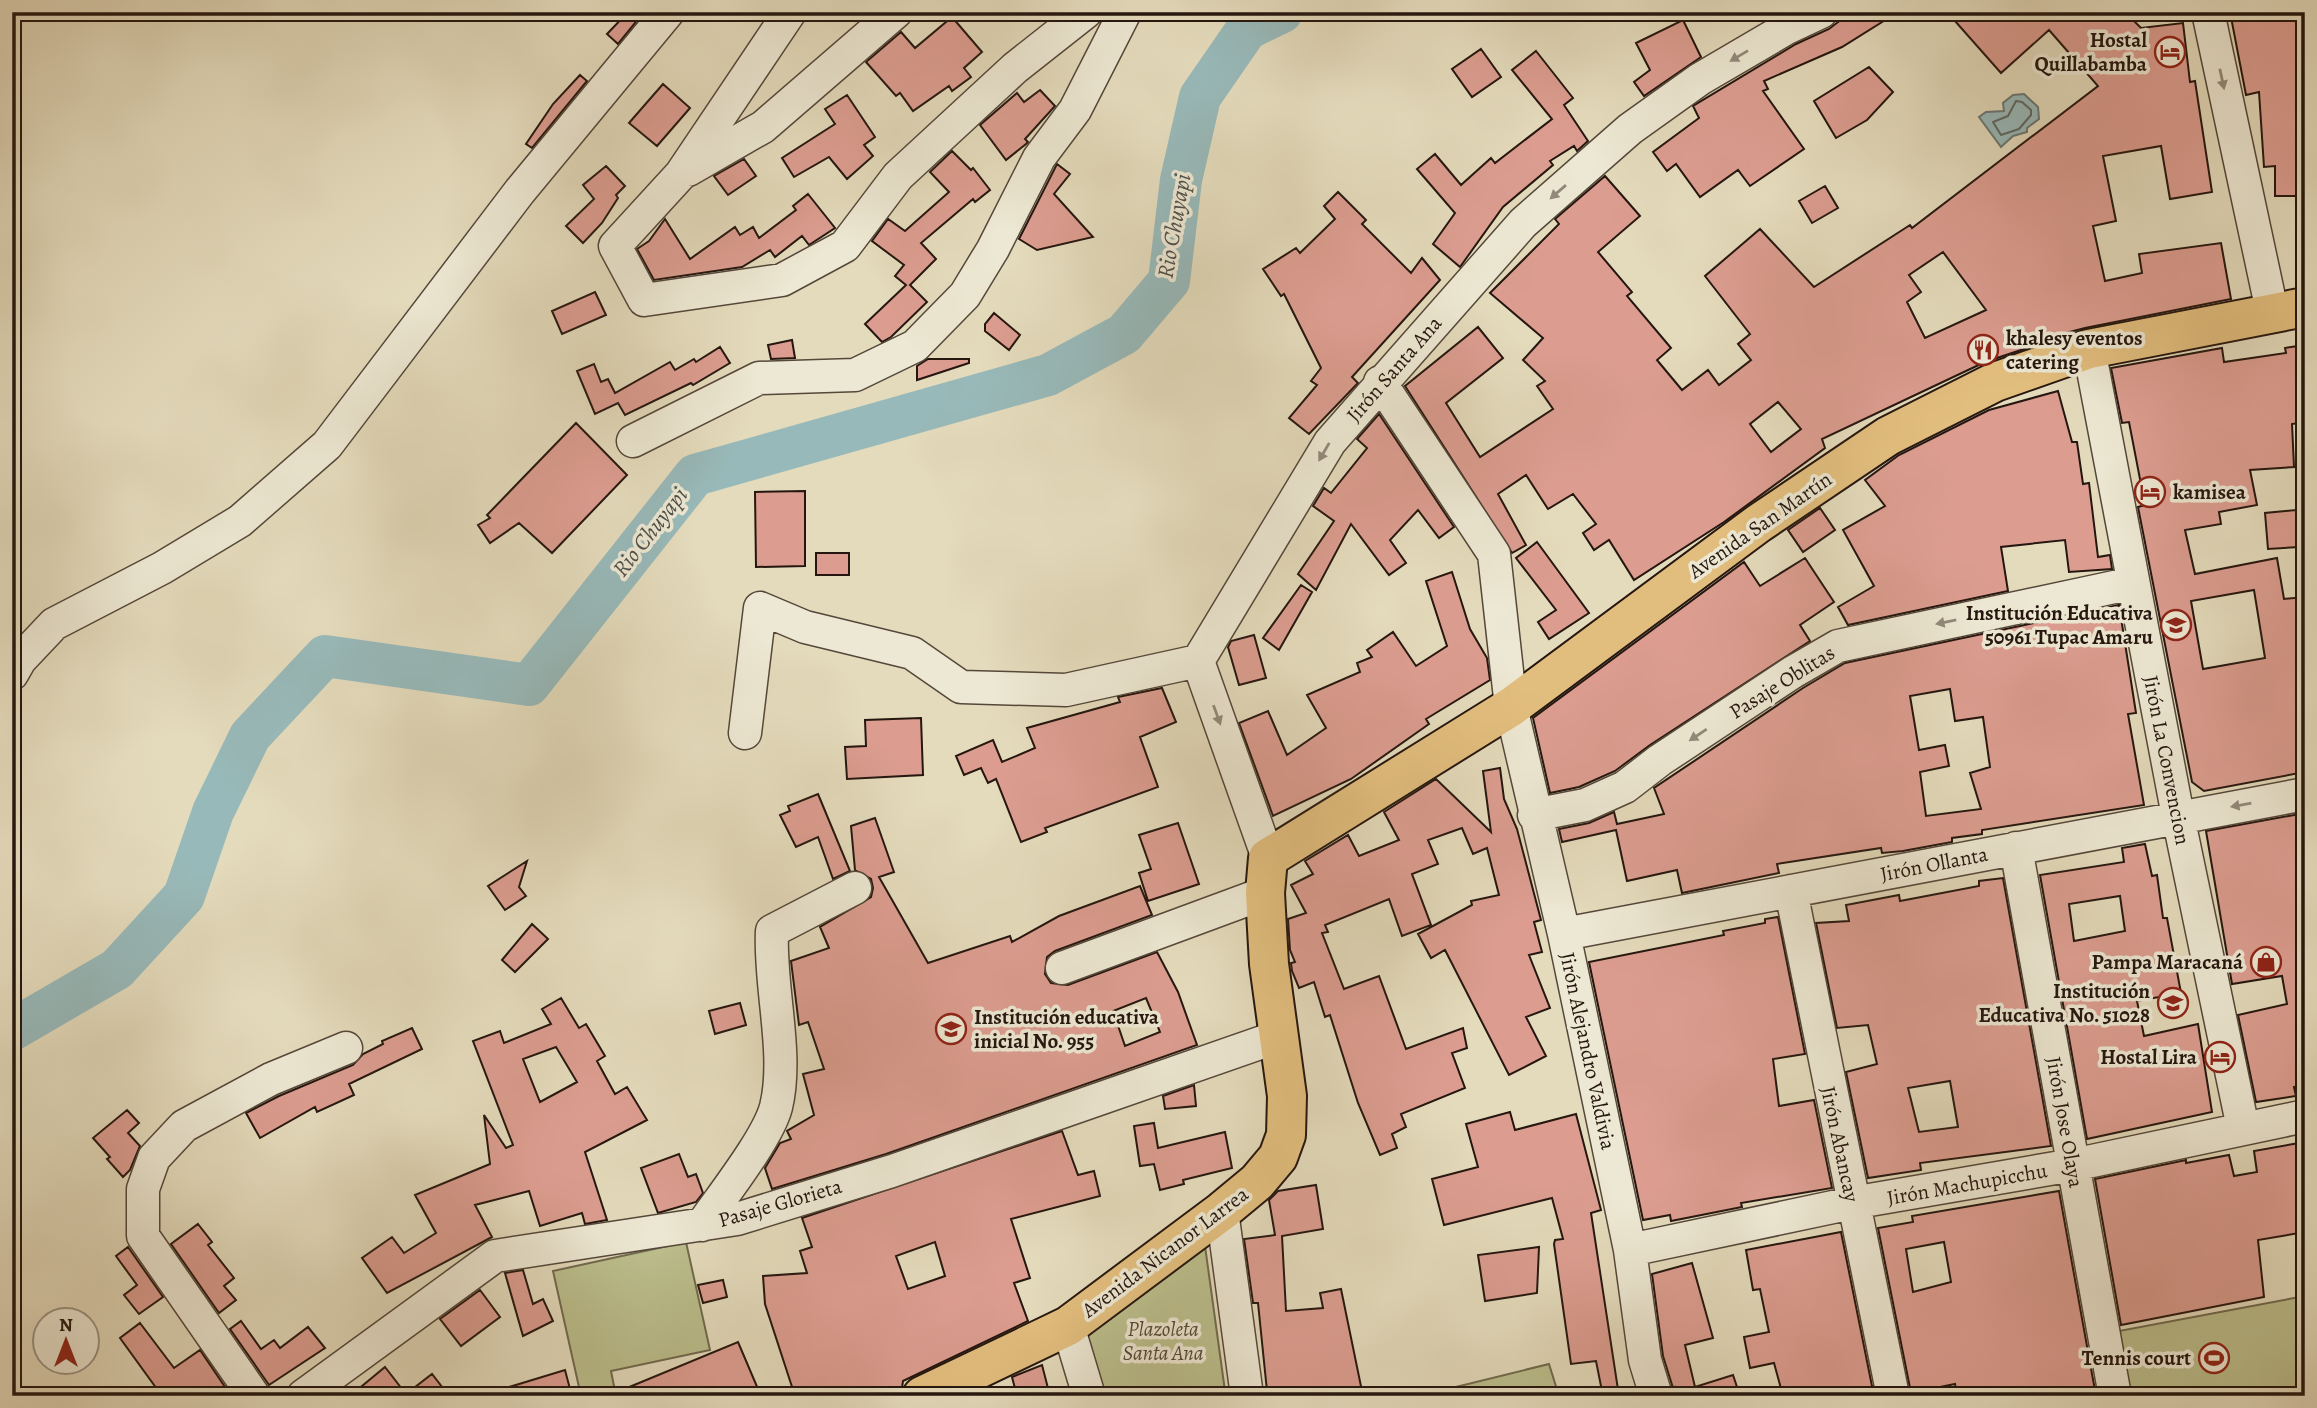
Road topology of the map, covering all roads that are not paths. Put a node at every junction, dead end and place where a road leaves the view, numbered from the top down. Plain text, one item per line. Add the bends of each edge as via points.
1 (668, 12) edge
2 (790, 12) edge
3 (896, 12) edge
4 (1086, 12) edge
5 (1125, 12) edge
6 (1821, 12) edge
7 (2208, 12) edge
8 (1782, 20) edge
9 (681, 174) junction
10 (2288, 309) edge
11 (2089, 349) junction
12 (1380, 382) junction
13 (633, 441) dead end
14 (2133, 583) junction
15 (1198, 661) junction
16 (12, 674) edge
17 (1511, 707) junction
18 (745, 733) dead end
19 (2305, 794) edge
20 (1534, 815) junction
21 (2178, 816) junction
22 (2016, 848) junction
23 (1267, 875) junction
24 (855, 888) dead end
25 (1791, 891) junction
26 (1563, 934) junction
27 (1062, 968) dead end
28 (1280, 1036) junction
29 (346, 1048) dead end
30 (2305, 1116) edge
31 (2243, 1128) junction
32 (2073, 1165) junction
33 (1852, 1203) junction
34 (1222, 1211) junction
35 (702, 1224) junction
36 (1630, 1250) junction
37 (1068, 1326) junction
38 (254, 1396) edge
39 (303, 1396) edge
40 (922, 1396) edge
41 (1089, 1396) edge
42 (1247, 1396) edge
43 (1657, 1396) edge
44 (1893, 1396) edge
45 (2115, 1396) edge

1 - 16 street via 520,191 327,445 240,521 54,624
2 - 9 street
3 - 9 street via 763,127
4 - 9 street via 1015,68 898,176 845,246 782,280 644,300 615,246
5 - 13 street via 1075,110 1039,158 965,295 915,346 855,375 759,379
6 - 8 street, Jirón Santa Ana
7 -> 10 street
8 -> 12 street, Jirón Santa Ana via 1630,129 1523,223
10 - 11 main road, Avenida San Martín
11 - 14 street, Jirón La Convencion
11 - 17 main road, Avenida San Martín via 1995,382 1888,436 1759,523
12 -> 15 street, Jirón Santa Ana via 1330,442
12 - 17 street, Jirón Alejandro Valdivia via 1494,554
14 -> 20 street, Pasaje Oblitas via 1838,646 1693,738 1625,788 1585,805
14 - 21 street, Jirón La Convencion
15 - 18 street via 1066,690 961,687 912,653 805,627 760,608
15 -> 23 street
17 - 20 street, Jirón Alejandro Valdivia
17 - 23 main road, Avenida San Martín
19 -> 21 street, Jirón Ollanta
20 - 26 street, Jirón Alejandro Valdivia
21 - 22 street, Jirón Ollanta
21 - 31 street, Jirón La Convencion
22 - 25 street, Jirón Ollanta
22 - 32 street, Jirón Jose Olaya
23 - 27 street
23 - 28 main road, Avenida Nicanor Larrea via 1269,964
24 - 35 street via 772,931 779,1052 776,1106 768,1128
25 - 26 street, Jirón Ollanta
25 - 33 street, Jirón Abancay
26 - 36 street, Jirón Alejandro Valdivia
28 - 34 main road, Avenida Nicanor Larrea via 1286,1135 1278,1157
28 - 35 street, Pasaje Glorieta via 892,1171 737,1219
29 - 38 street via 271,1079 184,1126 155,1157 143,1189 143,1236
30 - 31 street, Jirón Machupicchu
31 - 32 street, Jirón Machupicchu
32 - 33 street, Jirón Machupicchu
32 - 45 street, Jirón Jose Olaya
33 - 36 street, Jirón Machupicchu
33 - 44 street, Jirón Abancay
34 - 37 main road, Avenida Nicanor Larrea
34 - 42 street
35 - 39 street, Pasaje Glorieta via 495,1256
36 - 43 street, Jirón Alejandro Valdivia via 1644,1360
37 - 40 main road, Avenida Nicanor Larrea
37 - 41 street

